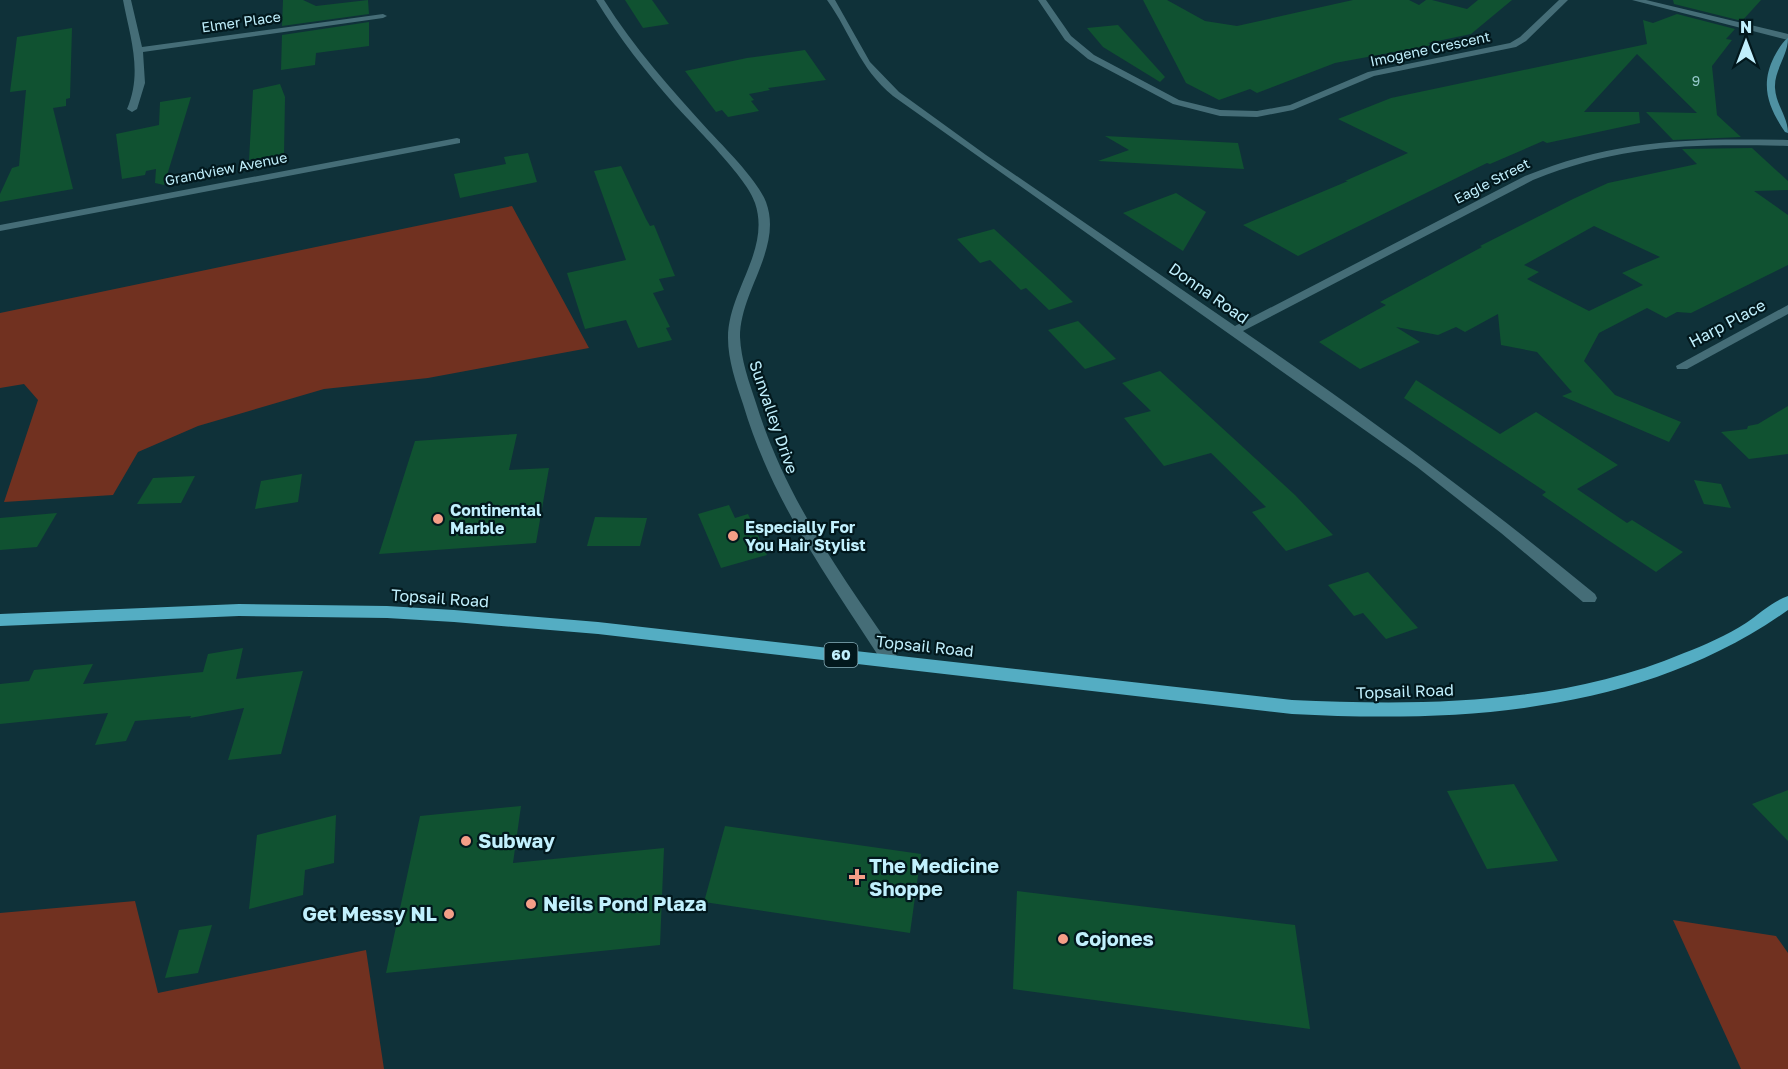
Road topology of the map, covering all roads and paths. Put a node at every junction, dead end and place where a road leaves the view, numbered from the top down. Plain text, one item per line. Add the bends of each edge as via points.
1 (127, 0) edge
2 (600, 0) edge
3 (831, 0) edge
4 (1042, 0) edge
5 (1564, 0) edge
6 (1636, 0) edge
7 (383, 16) dead end
8 (1788, 39) edge
9 (139, 50) junction
10 (132, 109) dead end
11 (1788, 130) edge
12 (457, 141) dead end
13 (1788, 143) edge
14 (0, 228) edge
15 (1788, 309) edge
16 (1234, 331) junction
17 (1682, 366) dead end
18 (1589, 598) dead end
19 (1788, 602) edge
20 (0, 620) edge
21 (891, 661) junction

1 - 9 street
2 - 21 street, Sunvalley Drive via 626,40 752,189 762,206 766,226 763,242 736,311 734,337 744,387 766,455 782,489
3 - 16 street, Donna Road via 863,58 887,86
4 - 5 street, Imogene Crescent via 1068,38 1091,57 1186,107 1234,114 1293,107 1371,74 1507,46 1523,39
6 - 8 street
7 - 9 street, Elmer Place
8 - 11 street via 1770,81 1774,105
9 - 10 street via 139,96
12 - 14 street, Grandview Avenue
13 - 16 street, Eagle Street via 1663,143 1574,159 1529,178
15 - 17 street, Harp Place
16 - 18 street, Donna Road via 1467,499
19 - 21 main road, Topsail Road / 60 via 1743,632 1676,663 1611,683 1528,700 1417,711 1359,712 1281,706
20 - 21 main road, Topsail Road / 60 via 239,610 387,612 598,628

